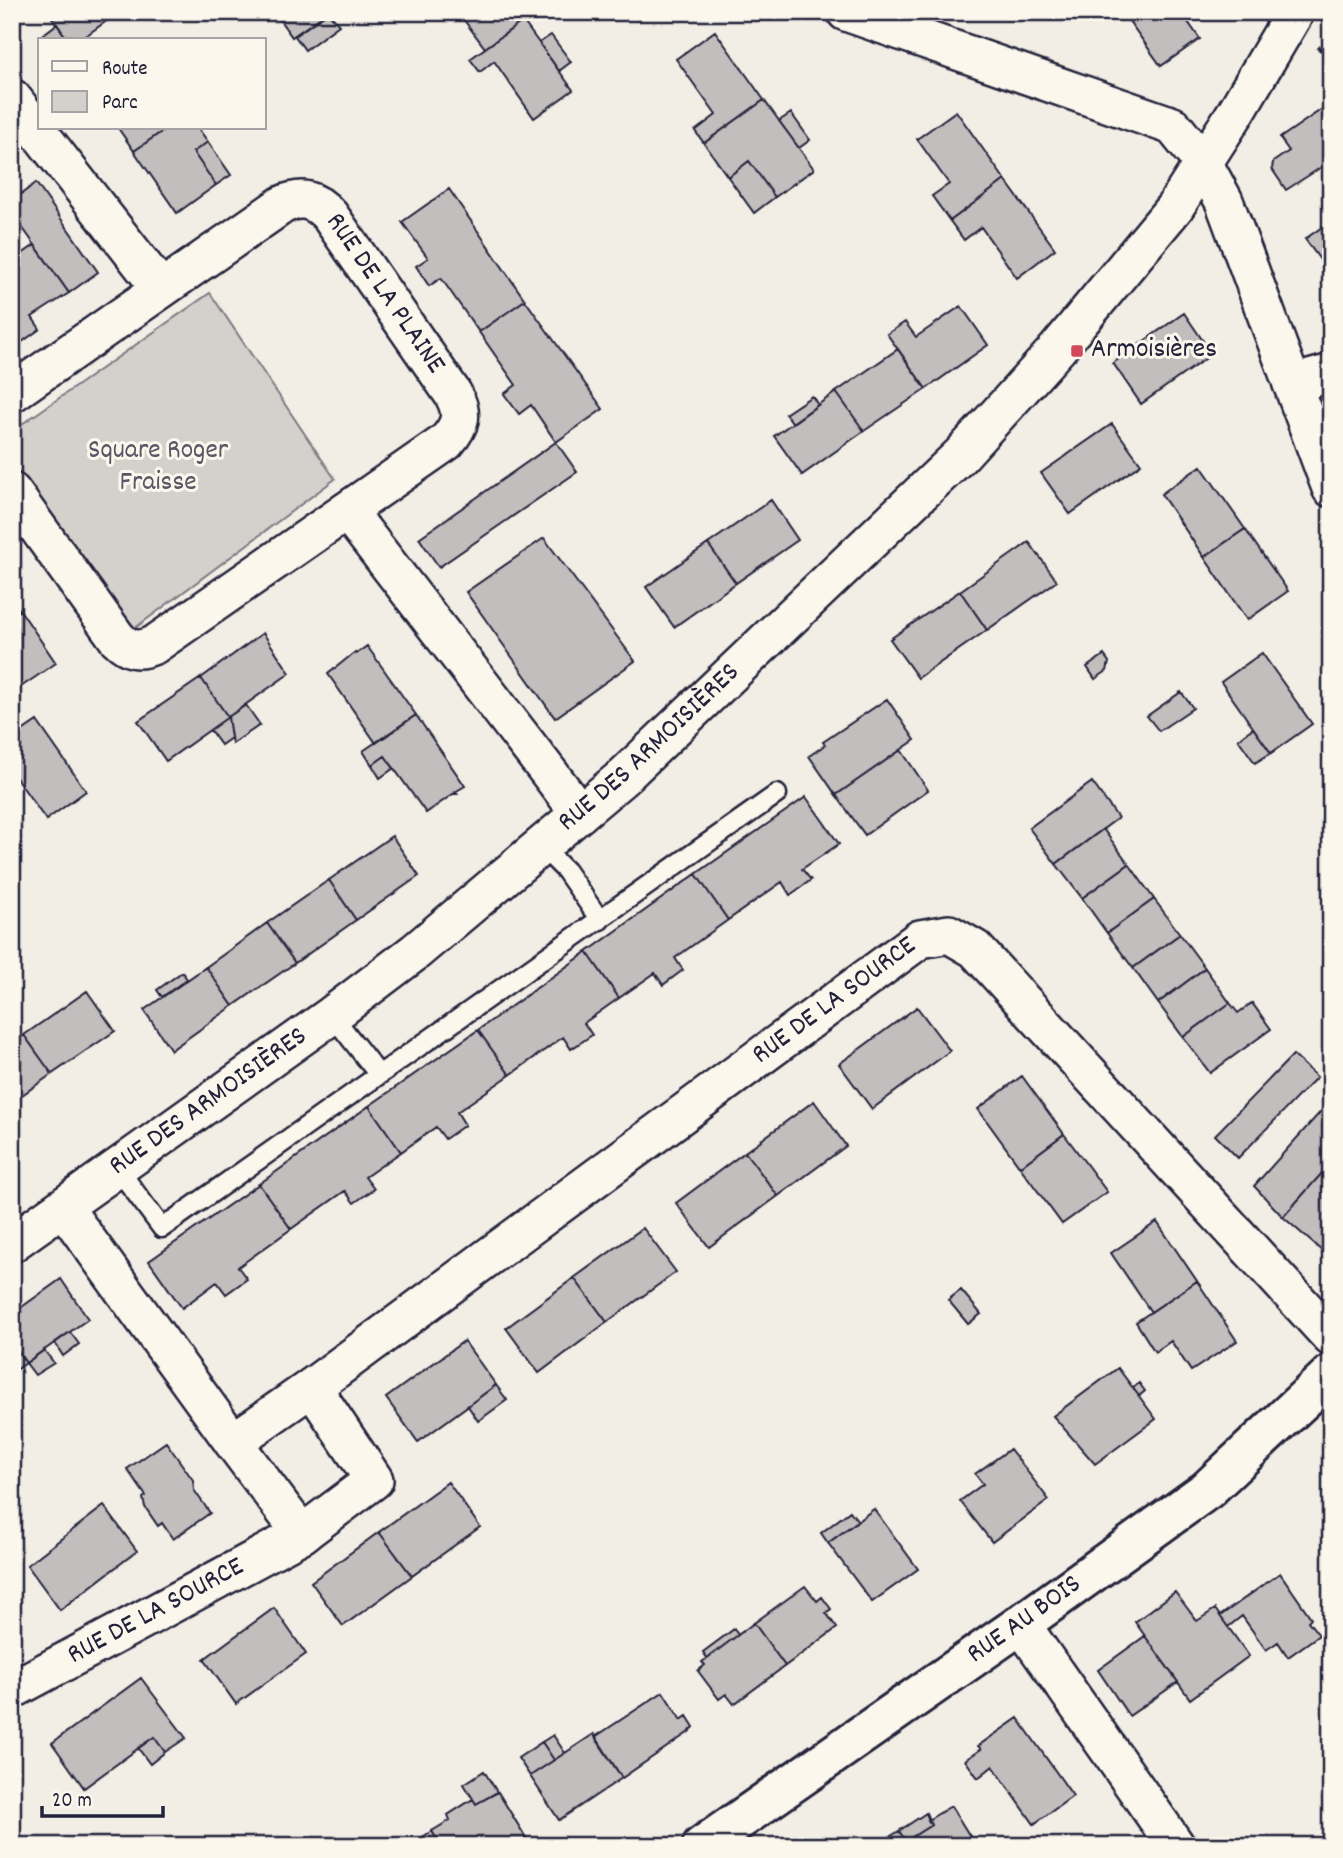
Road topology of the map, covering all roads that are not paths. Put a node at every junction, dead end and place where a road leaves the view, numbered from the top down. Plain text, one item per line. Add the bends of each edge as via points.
1 (846, 12) edge
2 (1295, 12) edge
3 (12, 98) edge
4 (1203, 163) junction
5 (161, 289) junction
6 (1331, 373) edge
7 (1292, 384) junction
8 (12, 393) edge
9 (1331, 488) edge
10 (12, 492) edge
11 (347, 511) junction
12 (777, 794) dead end
13 (580, 813) junction
14 (541, 846) junction
15 (600, 920) junction
16 (332, 1015) junction
17 (379, 1075) junction
18 (118, 1169) junction
19 (64, 1208) junction
20 (12, 1243) edge
21 (1331, 1337) edge
22 (1331, 1374) edge
23 (312, 1387) junction
24 (233, 1442) junction
25 (302, 1534) junction
26 (1021, 1623) junction
27 (12, 1690) edge
28 (702, 1846) edge
29 (1176, 1846) edge

1 - 4 street via 1173,126
2 - 4 street, RUE DES ARMOISIÈRES
3 - 5 street
4 - 7 street via 1224,201
4 - 13 street, RUE DES ARMOISIÈRES via 1175,207 1058,348 961,455 624,777
5 - 8 street, RUE DE LA PLAINE
5 - 11 street, RUE DE LA PLAINE via 282,205 310,200 330,216 453,394 462,418 446,442
6 - 7 street
7 - 9 street
10 - 11 street, RUE DE LA PLAINE via 117,638 133,650 154,645
11 - 13 street
12 - 15 lane
13 - 14 street, RUE DES ARMOISIÈRES
14 - 15 lane via 566,871
14 - 16 street, RUE DES ARMOISIÈRES
15 - 17 lane
16 - 17 lane
16 - 18 street, RUE DES ARMOISIÈRES
17 - 18 lane via 162,1228
18 - 19 street, RUE DES ARMOISIÈRES
19 - 20 street, RUE DES ARMOISIÈRES
19 - 24 street
21 - 23 street, RUE DE LA SOURCE via 975,949 949,934 920,939
22 - 26 main road, RUE AU BOIS via 1208,1490
23 - 24 street, RUE DE LA SOURCE
23 - 25 street, RUE DE LA SOURCE via 374,1480
24 - 25 street
25 - 27 street, RUE DE LA SOURCE
26 - 28 main road, RUE AU BOIS
26 - 29 street

